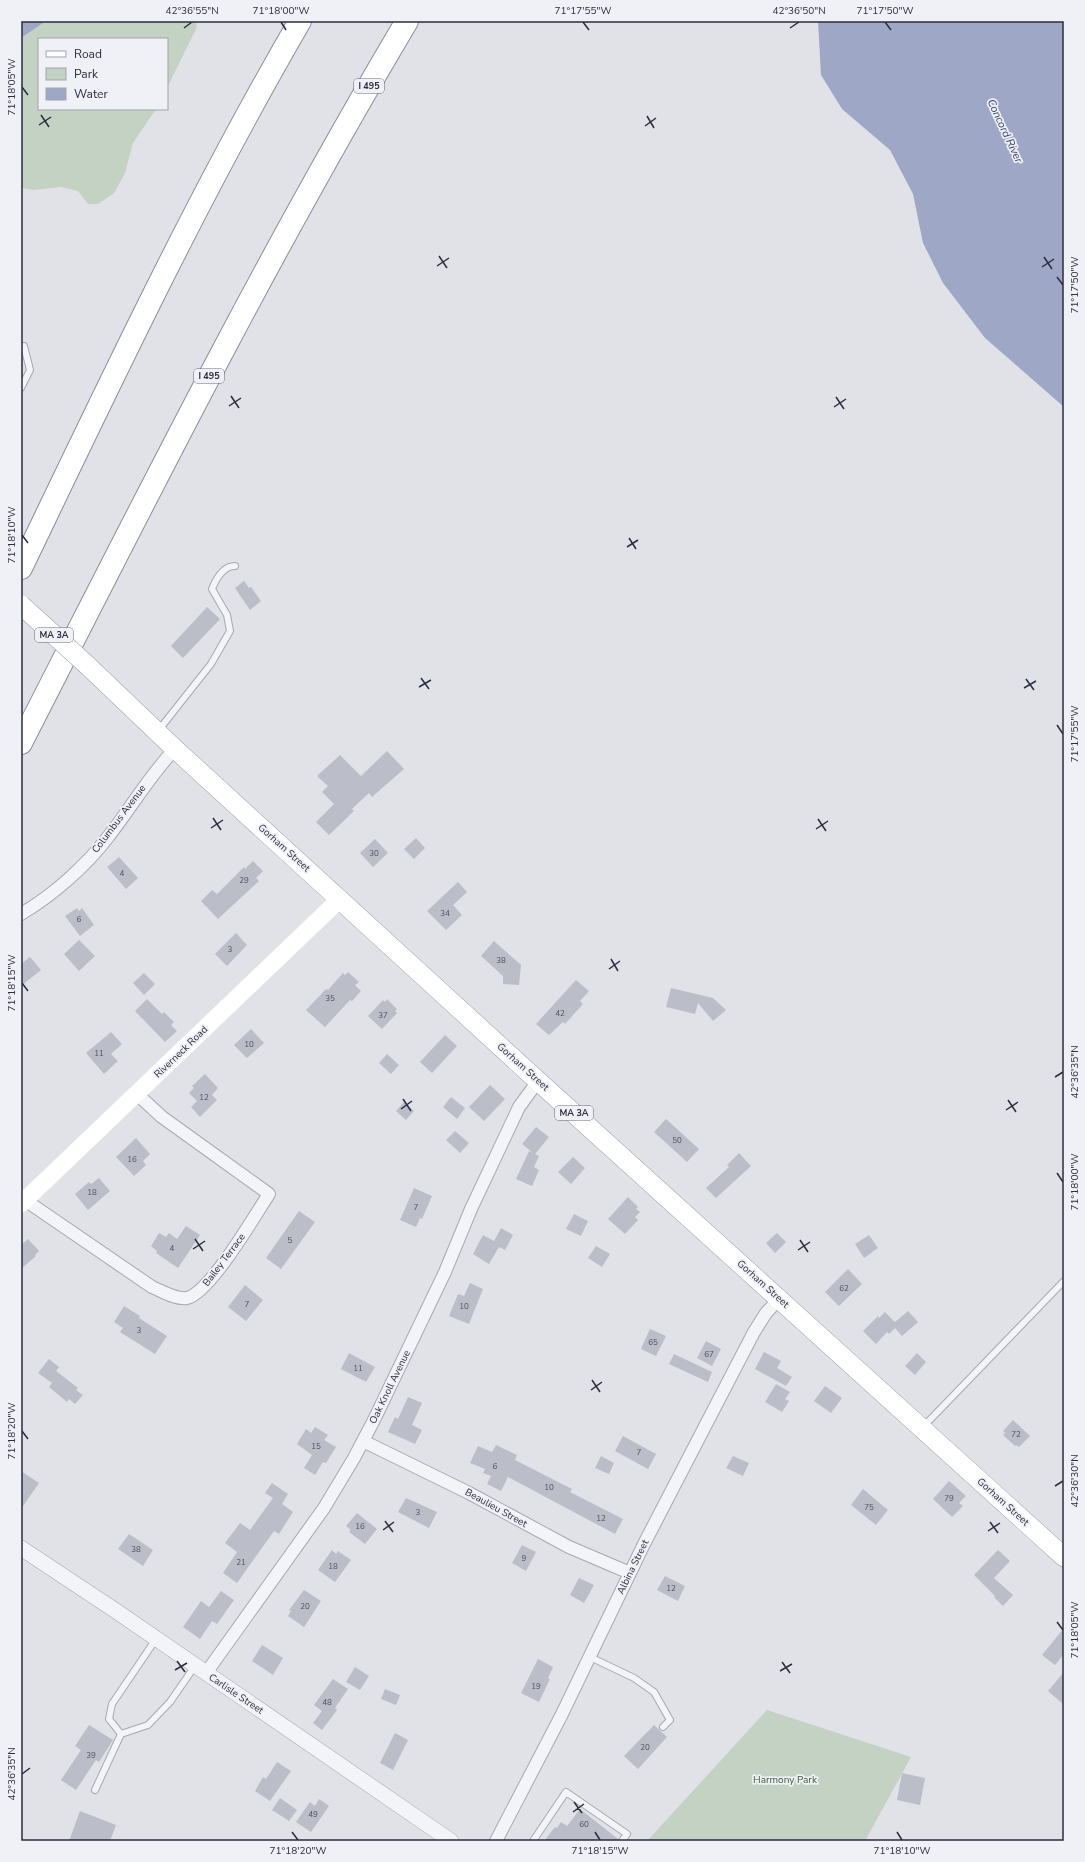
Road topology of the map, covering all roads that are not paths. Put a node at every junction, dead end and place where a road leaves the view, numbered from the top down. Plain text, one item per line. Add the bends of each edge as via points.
1 (300, 21) edge
2 (407, 21) edge
3 (24, 346) dead end
4 (21, 388) edge
5 (235, 566) dead end
6 (21, 568) edge
7 (21, 605) edge
8 (157, 732) junction
9 (21, 743) edge
10 (175, 749) junction
11 (340, 900) junction
12 (21, 914) edge
13 (538, 1081) junction
14 (137, 1094) junction
15 (23, 1202) edge
16 (1064, 1281) edge
17 (779, 1299) junction
18 (922, 1429) junction
19 (363, 1441) junction
20 (21, 1548) edge
21 (1064, 1557) edge
22 (630, 1573) junction
23 (156, 1639) junction
24 (590, 1657) junction
25 (201, 1669) junction
26 (663, 1727) dead end
27 (121, 1734) junction
28 (96, 1790) dead end
29 (451, 1841) edge
30 (496, 1841) edge
31 (533, 1841) edge
32 (622, 1841) edge

1 - 6 highway via 232,142 158,285
2 - 9 highway, I 495 via 256,287
3 - 4 lane via 30,370
5 - 8 lane via 218,575 212,588 227,615 230,631 211,664
7 - 8 main road, Gorham Street / MA 3A, bridge
8 - 10 main road, Gorham Street / MA 3A
10 - 11 main road, Gorham Street / MA 3A
10 - 12 street, Columbus Avenue via 156,769 96,851 70,877
11 - 13 main road, Gorham Street / MA 3A
11 - 14 main road, Riverneck Road
13 - 17 main road, Gorham Street / MA 3A
13 - 19 street, Oak Knoll Avenue via 519,1107 445,1272
14 - 15 main road, Riverneck Road
14 - 15 street, Bailey Terrace via 162,1117 269,1194 226,1260 198,1293 185,1299 152,1287
16 - 18 lane
17 - 18 main road, Gorham Street / MA 3A
17 - 22 street, Albina Street via 754,1332
18 - 21 main road, Gorham Street / MA 3A
19 - 22 street, Beaulieu Street via 469,1493 591,1558
19 - 25 street, Oak Knoll Avenue via 324,1508
20 - 23 street, Carlisle Street
22 - 24 street, Albina Street
23 - 25 street, Carlisle Street
23 - 27 lane via 112,1704 109,1719
24 - 26 lane via 634,1678 654,1692 670,1720
24 - 30 street, Albina Street
25 - 27 lane via 148,1725
25 - 29 street, Carlisle Street
27 - 28 lane
31 - 32 lane via 566,1792 627,1834

